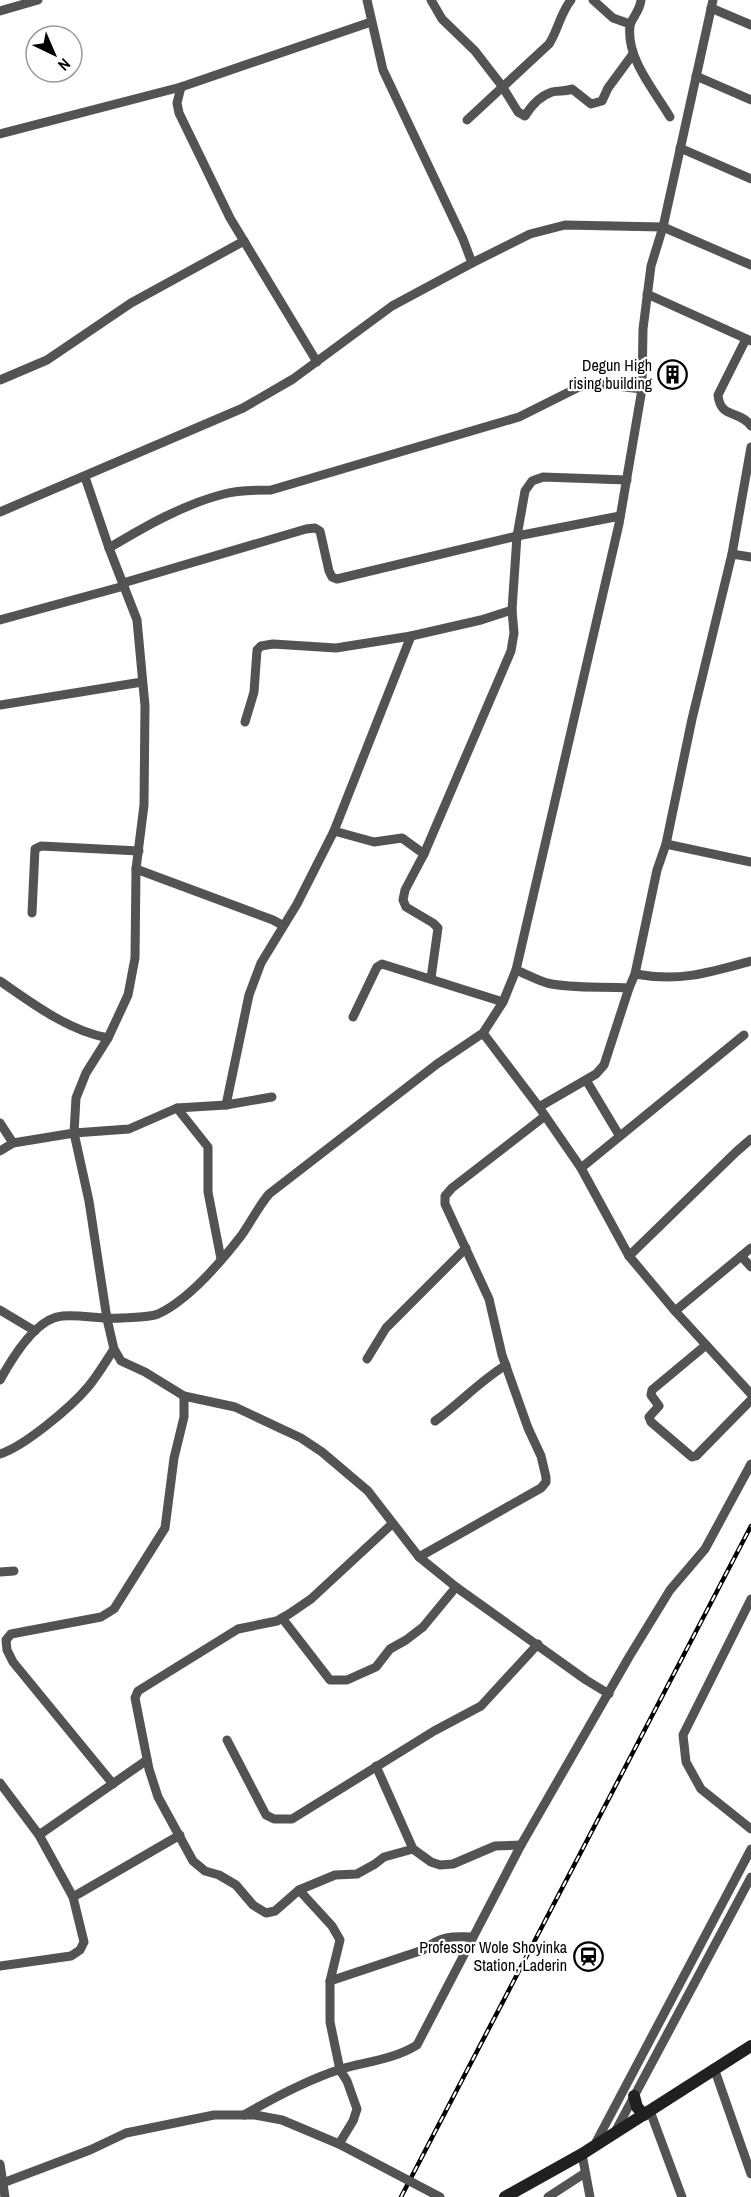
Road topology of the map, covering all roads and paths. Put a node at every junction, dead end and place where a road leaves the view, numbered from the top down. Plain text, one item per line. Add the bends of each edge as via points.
1 (38, 0) edge
2 (367, 0) edge
3 (431, 0) edge
4 (571, 0) edge
5 (593, 0) edge
6 (641, 0) edge
7 (712, 4) edge
8 (0, 11) edge
9 (371, 21) junction
10 (630, 24) junction
11 (751, 25) edge
12 (633, 54) junction
13 (696, 76) junction
14 (502, 86) junction
15 (181, 87) junction
16 (751, 100) edge
17 (670, 117) dead end
18 (467, 120) dead end
19 (0, 134) edge
20 (680, 148) junction
21 (751, 179) edge
22 (663, 227) junction
23 (244, 241) junction
24 (472, 263) junction
25 (751, 265) edge
26 (648, 294) junction
27 (749, 340) edge
28 (317, 362) junction
29 (0, 380) edge
30 (642, 389) junction
31 (749, 422) edge
32 (751, 447) edge
33 (85, 477) junction
34 (627, 480) junction
35 (0, 512) edge
36 (620, 516) junction
37 (517, 536) junction
38 (109, 548) junction
39 (732, 554) junction
40 (751, 557) edge
41 (123, 584) junction
42 (512, 610) junction
43 (0, 620) edge
44 (411, 636) junction
45 (142, 682) junction
46 (0, 705) edge
47 (245, 722) dead end
48 (334, 831) junction
49 (666, 844) junction
50 (139, 851) junction
51 (424, 854) junction
52 (751, 862) edge
53 (136, 869) junction
54 (32, 913) dead end
55 (282, 925) junction
56 (751, 961) edge
57 (516, 970) junction
58 (635, 974) junction
59 (431, 978) junction
60 (0, 981) edge
61 (629, 988) junction
62 (504, 1002) junction
63 (353, 1017) dead end
64 (483, 1033) junction
65 (744, 1035) dead end
66 (108, 1038) junction
67 (586, 1080) junction
68 (272, 1097) dead end
69 (226, 1104) junction
70 (539, 1107) junction
71 (177, 1108) junction
72 (545, 1116) junction
73 (0, 1123) edge
74 (74, 1133) junction
75 (620, 1135) junction
76 (751, 1139) edge
77 (14, 1143) junction
78 (0, 1151) edge
79 (581, 1168) junction
80 (466, 1248) junction
81 (751, 1248) edge
82 (629, 1256) junction
83 (741, 1256) junction
84 (221, 1259) junction
85 (751, 1267) edge
86 (0, 1310) edge
87 (675, 1311) junction
88 (107, 1319) junction
89 (35, 1331) junction
90 (706, 1345) junction
91 (114, 1349) junction
92 (367, 1359) dead end
93 (506, 1365) junction
94 (0, 1380) edge
95 (751, 1394) edge
96 (184, 1396) junction
97 (751, 1400) edge
98 (435, 1420) dead end
99 (0, 1454) edge
100 (751, 1464) edge
101 (392, 1524) junction
102 (419, 1557) junction
103 (14, 1571) dead end
104 (0, 1572) edge
105 (456, 1587) junction
106 (751, 1599) edge
107 (282, 1618) junction
108 (538, 1644) junction
109 (609, 1694) junction
110 (227, 1740) dead end
111 (147, 1760) junction
112 (376, 1766) junction
113 (0, 1783) edge
114 (113, 1784) junction
115 (751, 1829) edge
116 (39, 1835) junction
117 (180, 1835) junction
118 (521, 1845) junction
119 (413, 1849) junction
120 (751, 1849) edge
121 (751, 1877) edge
122 (299, 1890) junction
123 (73, 1896) junction
124 (473, 1937) junction
125 (0, 1966) edge
126 (330, 1981) junction
127 (751, 2046) edge
128 (714, 2068) junction
129 (340, 2070) junction
130 (632, 2074) junction
131 (642, 2079) junction
132 (634, 2096) junction
133 (647, 2113) junction
134 (244, 2115) junction
135 (613, 2134) junction
136 (339, 2144) junction
137 (593, 2147) junction
138 (582, 2154) junction
139 (0, 2164) edge
140 (585, 2173) junction
141 (751, 2174) edge
142 (1, 2184) edge
143 (5, 2197) edge
144 (440, 2197) edge
145 (505, 2197) edge
146 (548, 2197) edge
147 (590, 2197) edge
148 (682, 2197) edge

1 - 8 street
2 - 9 street
3 - 14 street via 442,19 475,51
4 - 14 street via 562,11 549,44
5 - 10 street via 613,18
6 - 10 street via 640,10
7 - 11 street
7 - 13 street
9 - 15 street
9 - 24 street via 383,70
10 - 12 street
12 - 14 street via 603,101 591,104 572,89 553,91 530,107 525,116 518,112
12 - 17 street
13 - 16 street
13 - 20 street
14 - 18 street
15 - 19 street
15 - 23 street via 177,95 179,113
20 - 21 street
20 - 22 street
22 - 24 street via 565,225 530,234
22 - 25 street
22 - 26 street via 651,266
23 - 28 street
23 - 29 street via 131,303 46,360
24 - 28 street via 392,306
26 - 27 street
26 - 30 street
27 - 31 street via 718,395 719,405 726,412
28 - 33 street via 243,408
30 - 34 street
30 - 38 street via 600,384 579,387 519,417 271,490 224,494 157,520
32 - 39 street
33 - 35 street
33 - 38 street
34 - 36 street
34 - 37 street via 543,477 532,481 525,491
36 - 37 street
36 - 57 street
37 - 41 street via 337,579 329,572 320,531 306,529
37 - 42 street
38 - 41 street
39 - 40 street
39 - 49 street
41 - 43 street
41 - 45 street via 136,620
42 - 44 street
42 - 51 street via 511,651
44 - 47 street via 336,648 261,646 257,650 254,692
44 - 48 street
45 - 46 street
45 - 50 street via 144,805
48 - 51 street via 374,842 402,838
48 - 55 street
49 - 52 street
49 - 58 street
50 - 53 street
50 - 54 street via 41,846 35,849
51 - 59 street via 403,900 406,907 438,928
53 - 55 street
53 - 66 street via 135,958 128,995
55 - 69 street via 249,995
56 - 58 street via 697,975 661,979
57 - 61 street via 545,982 570,986
57 - 62 street
58 - 61 street
59 - 62 street
59 - 63 street via 381,964
60 - 66 street via 46,1012 88,1034
61 - 67 street via 604,1065
62 - 64 street
64 - 70 street
64 - 84 street via 269,1194
65 - 75 street
66 - 74 street via 76,1098
67 - 70 street
67 - 75 street
68 - 69 street
69 - 71 street
70 - 72 street
71 - 74 street via 129,1129
71 - 84 street via 208,1147 208,1192
72 - 79 street
72 - 80 street via 446,1196 445,1204
73 - 77 street
74 - 77 street
74 - 88 street
75 - 79 street
76 - 82 street
77 - 78 street
79 - 82 street
80 - 92 street via 386,1328
80 - 93 street via 489,1299
81 - 83 street
82 - 87 street
83 - 85 street
83 - 87 street
84 - 88 street via 186,1296 159,1313
86 - 89 street
87 - 90 street
88 - 89 street via 61,1316
88 - 91 street
89 - 94 street
90 - 95 street
90 - 97 street via 652,1390 659,1406 649,1417 651,1422 692,1457
91 - 96 street via 121,1361
91 - 99 street via 87,1388 68,1406 27,1439
93 - 98 street
93 - 102 street via 541,1456 546,1482
96 - 101 street via 235,1407 301,1438 368,1491
96 - 114 street via 165,1528 114,1610 101,1617 11,1634 6,1640 13,1662
100 - 109 street via 705,1549 670,1590
101 - 102 street
101 - 107 street via 311,1599
102 - 105 street
103 - 104 street
105 - 107 street via 423,1626 390,1648 376,1667 347,1680 330,1680
105 - 108 street
106 - 115 street via 683,1735 686,1762 701,1789
107 - 111 street via 238,1629 138,1691 136,1707
108 - 109 street
108 - 112 street via 481,1706
109 - 118 street
110 - 112 street via 266,1815 274,1819 292,1819
111 - 114 street
111 - 117 street via 158,1797
112 - 119 street
113 - 116 street
114 - 116 street
116 - 123 street
117 - 122 street via 193,1861 236,1885 253,1905 266,1912 276,1911
117 - 123 street
118 - 119 street via 495,1846 453,1864 440,1865
118 - 124 street
119 - 122 street via 384,1857 357,1874 335,1875
120 - 130 street
121 - 131 street
122 - 126 street via 340,1940
123 - 125 street via 84,1942 80,1950 70,1956
124 - 126 street via 451,1936 423,1950
124 - 129 street via 417,2045 406,2052
126 - 129 street via 330,2022
127 - 128 street
128 - 133 street
128 - 141 street
129 - 134 street via 296,2086
129 - 136 street via 357,2109
130 - 131 street
130 - 137 street
131 - 132 street
132 - 133 street via 637,2107
132 - 135 street
133 - 135 street
133 - 148 street
134 - 136 street via 282,2120
134 - 142 street via 214,2115 126,2133
135 - 137 street
136 - 144 street, bridge
137 - 138 street
138 - 140 street
138 - 145 street
139 - 142 street
140 - 146 street
140 - 147 street
142 - 143 street

